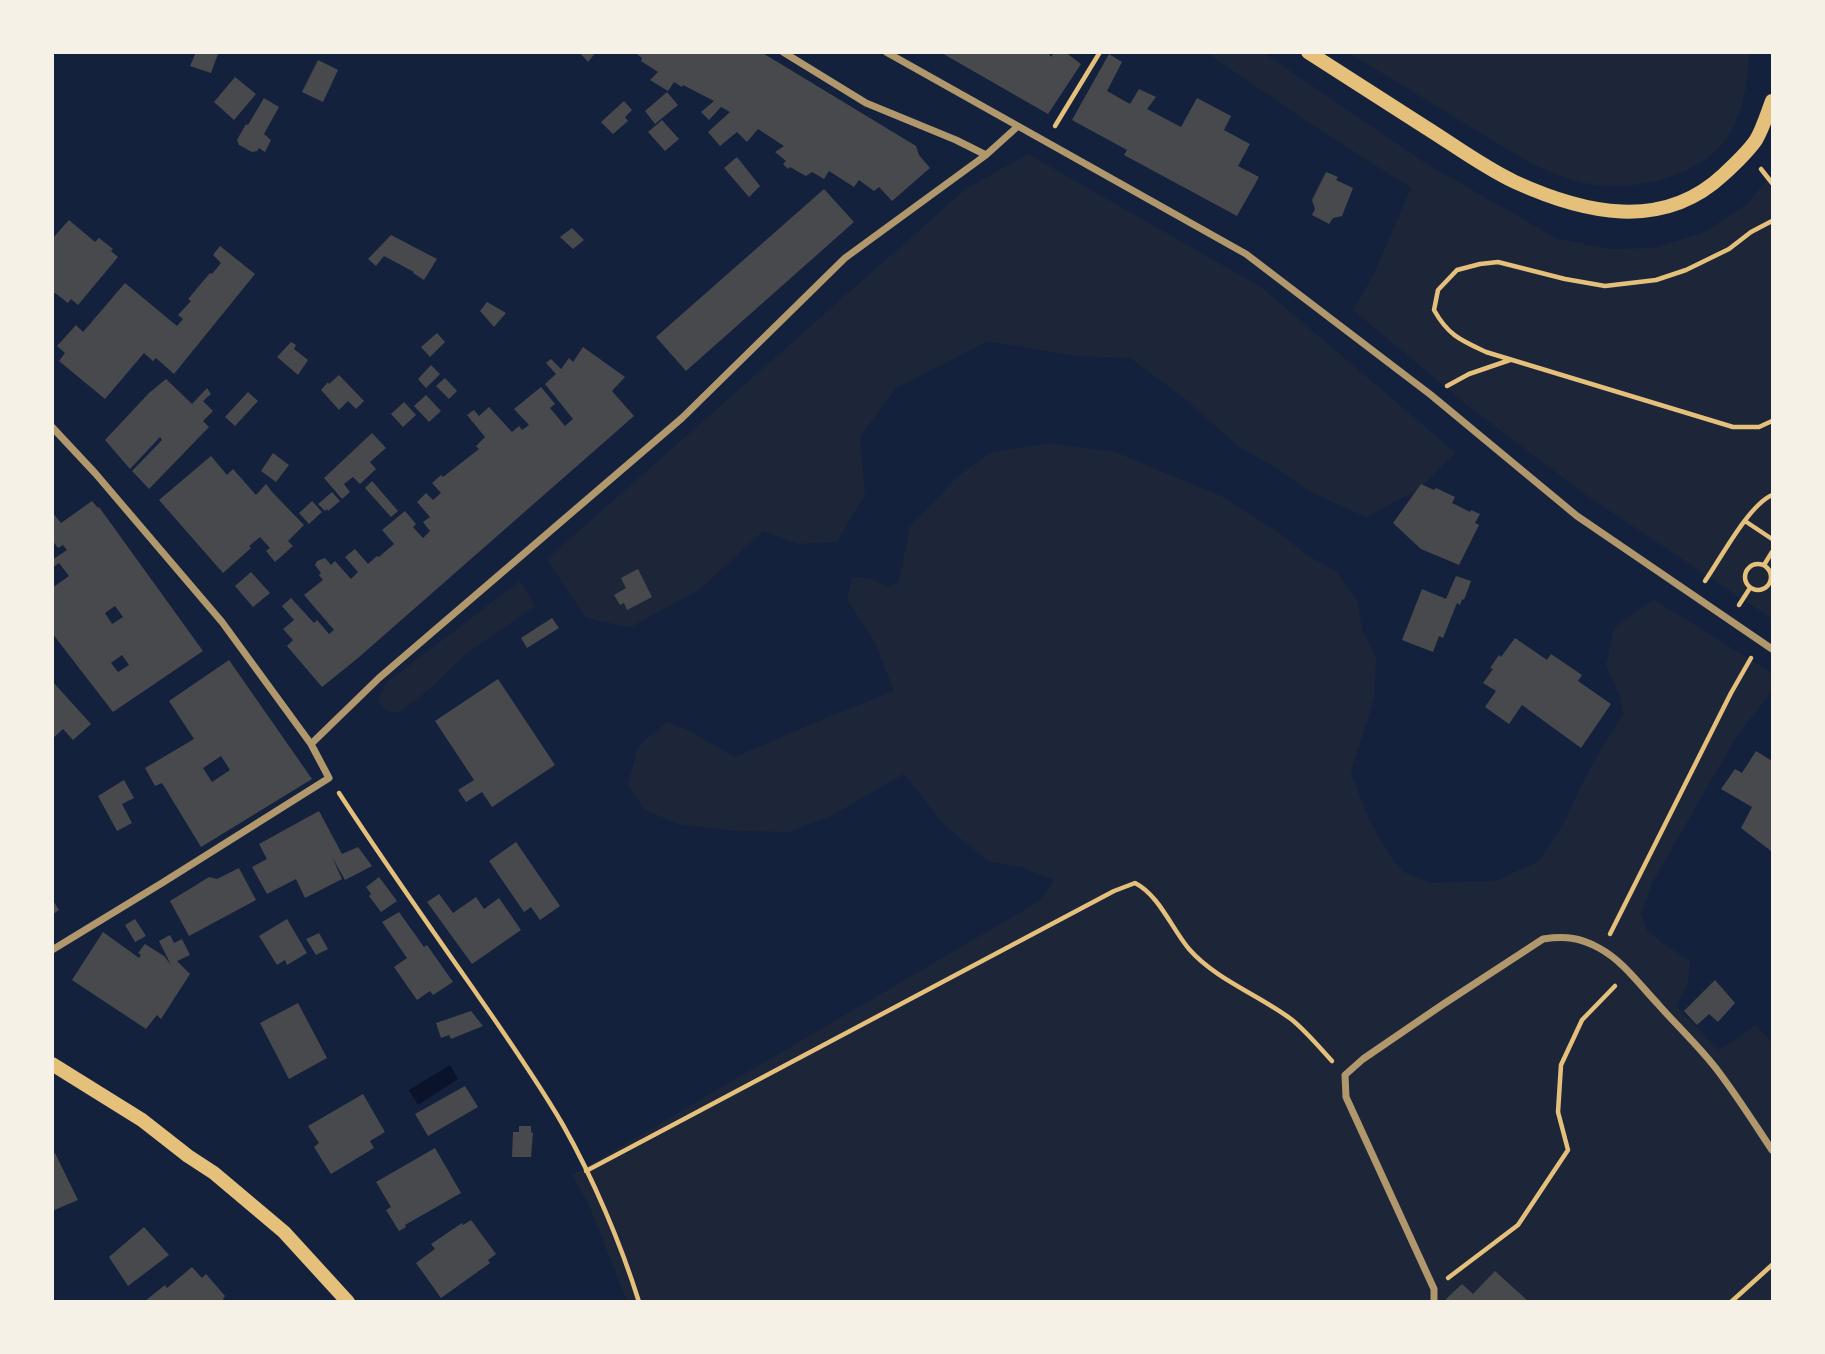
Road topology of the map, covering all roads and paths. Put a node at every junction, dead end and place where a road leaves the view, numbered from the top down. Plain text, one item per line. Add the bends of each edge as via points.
1 (783, 52) edge
2 (886, 52) edge
3 (1100, 52) edge
4 (1308, 52) edge
5 (1773, 101) edge
6 (1017, 127) junction
7 (1051, 133) dead end
8 (986, 155) junction
9 (1763, 171) dead end
10 (1773, 183) edge
11 (1773, 221) edge
12 (1511, 359) junction
13 (1431, 395) junction
14 (1773, 421) edge
15 (52, 427) edge
16 (1773, 495) edge
17 (1745, 521) junction
18 (1773, 539) edge
19 (1773, 552) edge
20 (1764, 565) junction
21 (1694, 596) junction
22 (1762, 642) junction
23 (1773, 649) edge
24 (311, 744) junction
25 (329, 778) junction
26 (1600, 948) junction
27 (52, 950) edge
28 (1621, 980) dead end
29 (52, 1064) edge
30 (1345, 1075) junction
31 (1773, 1150) edge
32 (586, 1171) junction
33 (1773, 1265) edge
34 (1434, 1289) junction
35 (348, 1301) edge
36 (639, 1301) edge
37 (1434, 1301) edge
38 (1731, 1301) edge

1 - 8 street via 866,103
2 - 6 street
3 - 7 path
4 - 5 main road via 1513,181 1570,204 1607,211 1651,210 1695,196 1743,156
6 - 8 street
6 - 13 street via 1246,254
8 - 24 street via 845,258 682,418 379,678
9 - 10 path
11 - 12 path via 1686,270 1656,280 1605,286 1498,262 1457,270 1438,290 1434,310 1443,325 1460,340
12 - 13 path via 1469,374
12 - 14 path via 1733,427 1759,427
13 - 21 street via 1577,516
15 - 24 street via 192,585
16 - 17 path
17 - 18 path
17 - 21 path
19 - 20 path
20 - 20 path via 1770,571 1769,584 1754,590 1746,585 1745,572 1751,565
21 - 22 street
22 - 23 street
22 - 26 path
24 - 25 street
25 - 27 street
25 - 32 path via 528,1069
26 - 30 street via 1575,938 1543,939
26 - 31 street via 1688,1035
28 - 34 path via 1582,1020 1561,1065 1558,1112 1568,1150 1518,1225
29 - 35 main road via 142,1120 214,1173 284,1232
30 - 32 path via 1289,1018 1202,962 1146,888 1135,883
30 - 34 street via 1346,1097
32 - 36 path
33 - 38 path
34 - 37 street

